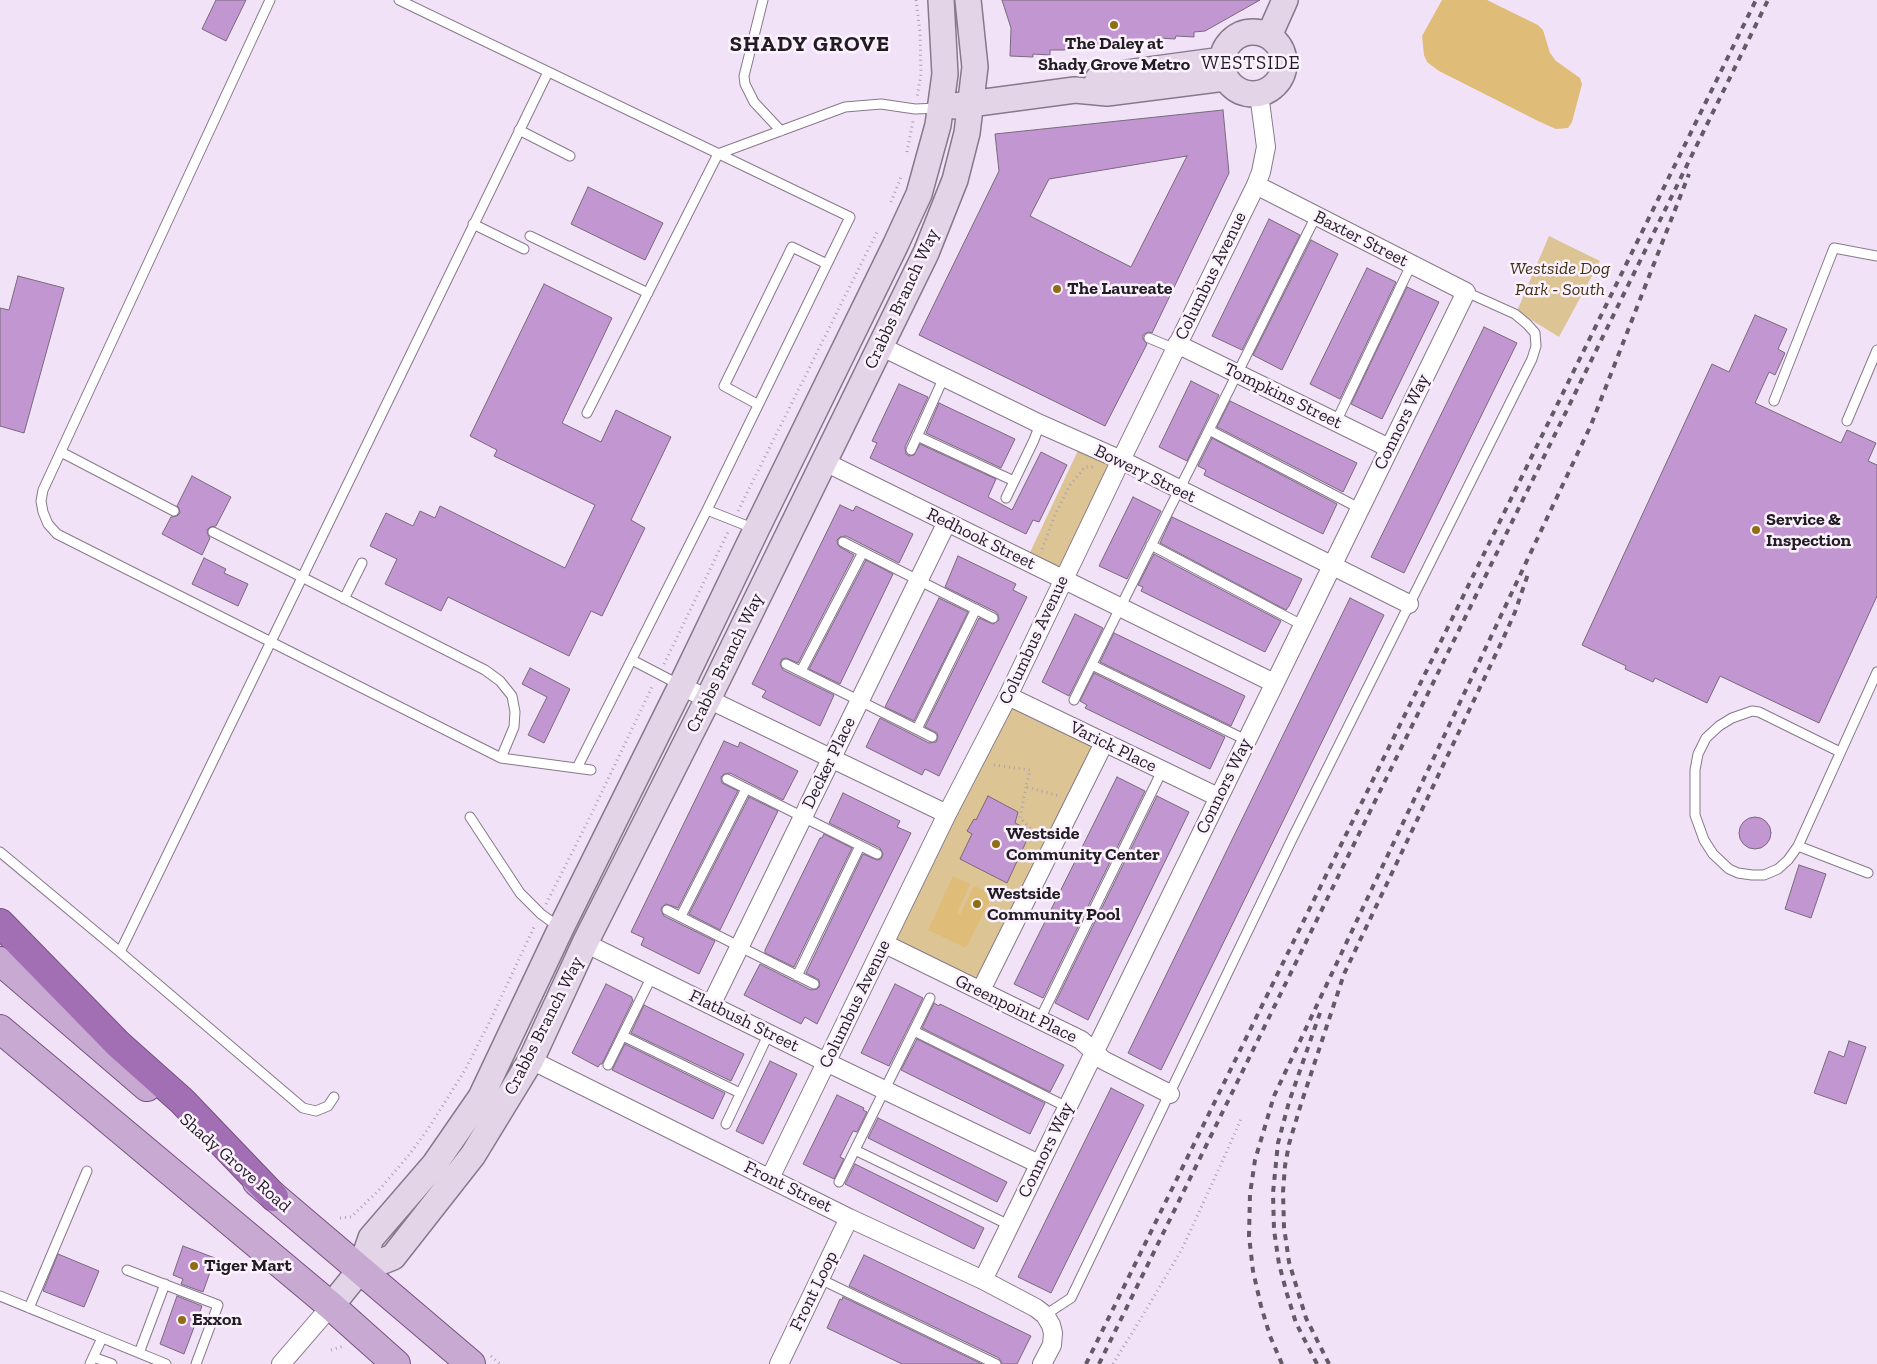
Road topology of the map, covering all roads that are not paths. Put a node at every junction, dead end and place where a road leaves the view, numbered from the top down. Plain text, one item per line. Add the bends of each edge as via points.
1 (270, 0) edge
2 (399, 0) edge
3 (763, 0) edge
4 (941, 0) edge
5 (968, 0) edge
6 (1285, 0) edge
7 (1269, 36) junction
8 (1224, 69) junction
9 (548, 72) junction
10 (1259, 94) junction
11 (972, 104) junction
12 (940, 108) junction
13 (519, 130) junction
14 (781, 131) junction
15 (718, 154) junction
16 (570, 156) dead end
17 (1256, 185) junction
18 (1316, 216) junction
19 (473, 224) junction
20 (530, 236) dead end
21 (524, 249) dead end
22 (1877, 256) edge
23 (827, 264) junction
24 (1411, 264) junction
25 (1466, 292) junction
26 (648, 293) junction
27 (1149, 338) dead end
28 (880, 346) junction
29 (1176, 347) junction
30 (1877, 350) edge
31 (1237, 374) junction
32 (944, 377) junction
33 (1774, 401) dead end
34 (757, 404) junction
35 (587, 413) dead end
36 (1847, 421) dead end
37 (1336, 422) junction
38 (1040, 424) junction
39 (1209, 430) junction
40 (917, 436) junction
41 (1389, 448) junction
42 (911, 450) dead end
43 (61, 452) junction
44 (1120, 460) junction
45 (823, 461) junction
46 (1014, 482) junction
47 (1178, 490) junction
48 (1006, 498) dead end
49 (1360, 508) junction
50 (707, 510) junction
51 (174, 511) dead end
52 (946, 522) junction
53 (744, 525) junction
54 (213, 532) dead end
55 (842, 542) dead end
56 (1151, 545) junction
57 (863, 552) junction
58 (362, 563) dead end
59 (1331, 566) junction
60 (301, 577) junction
61 (1063, 579) junction
62 (918, 580) junction
63 (344, 599) junction
64 (1410, 604) junction
65 (1120, 607) junction
66 (976, 609) junction
67 (994, 618) dead end
68 (1302, 625) junction
69 (270, 641) junction
70 (632, 660) junction
71 (786, 664) dead end
72 (1092, 666) junction
73 (801, 672) junction
74 (1877, 672) edge
75 (1274, 683) junction
76 (682, 686) junction
77 (1008, 696) junction
78 (708, 699) junction
79 (860, 700) junction
80 (1074, 700) dead end
81 (917, 729) junction
82 (932, 737) dead end
83 (1246, 740) junction
84 (1104, 743) junction
85 (1840, 752) junction
86 (501, 758) junction
87 (832, 758) junction
88 (577, 768) junction
89 (591, 770) dead end
90 (1162, 771) junction
91 (727, 779) dead end
92 (746, 789) junction
93 (1218, 797) junction
94 (948, 814) junction
95 (470, 817) dead end
96 (803, 817) junction
97 (860, 846) junction
98 (1798, 846) junction
99 (0, 852) edge
100 (877, 854) dead end
101 (1868, 874) dead end
102 (667, 910) dead end
103 (681, 916) junction
104 (551, 921) junction
105 (0, 923) edge
106 (585, 943) junction
107 (885, 944) junction
108 (739, 947) junction
109 (120, 952) junction
110 (0, 961) edge
111 (652, 976) junction
112 (797, 976) junction
113 (814, 984) dead end
114 (981, 990) junction
115 (930, 998) dead end
116 (711, 1004) junction
117 (1040, 1019) junction
118 (0, 1029) edge
119 (914, 1031) junction
120 (769, 1034) junction
121 (623, 1036) junction
122 (1094, 1051) junction
123 (531, 1060) junction
124 (826, 1062) junction
125 (608, 1065) dead end
126 (885, 1089) junction
127 (740, 1093) junction
128 (1170, 1094) junction
129 (334, 1097) dead end
130 (1067, 1107) junction
131 (726, 1124) dead end
132 (854, 1150) junction
133 (1039, 1164) junction
134 (87, 1171) dead end
135 (770, 1178) junction
136 (839, 1182) dead end
137 (274, 1197) junction
138 (849, 1218) junction
139 (1009, 1225) junction
140 (128, 1270) dead end
141 (360, 1270) junction
142 (820, 1279) junction
143 (983, 1280) junction
144 (165, 1284) junction
145 (0, 1296) edge
146 (331, 1306) junction
147 (29, 1308) junction
148 (1044, 1315) junction
149 (102, 1338) junction
150 (139, 1353) junction
151 (91, 1360) edge
152 (112, 1364) edge
153 (166, 1364) edge
154 (196, 1364) edge
155 (282, 1364) edge
156 (396, 1364) edge
157 (471, 1364) edge
158 (779, 1364) edge
159 (996, 1364) edge
160 (1042, 1364) edge

1 - 43 lane
2 - 9 lane
3 - 14 lane via 744,76 745,84 754,102
4 - 12 main road, Crabbs Branch Way via 945,74
5 - 11 main road, Crabbs Branch Way via 975,67
6 - 7 main road
7 - 8 main road via 1252,32 1235,37 1228,44
7 - 10 main road via 1281,48 1284,65 1274,87
8 - 10 main road via 1231,86 1239,92
8 - 11 main road via 1107,93 1075,90
9 - 13 lane
9 - 15 lane
10 - 17 street, Columbus Avenue via 1266,147
11 - 12 main road
11 - 28 main road, Crabbs Branch Way via 955,180 926,253
12 - 14 lane via 915,109 881,104 845,107
12 - 53 main road, Crabbs Branch Way via 919,194
13 - 16 lane
13 - 19 lane
14 - 15 lane
15 - 23 lane via 850,218
15 - 26 lane
17 - 18 street, Baxter Street
17 - 29 street, Columbus Avenue
18 - 24 street, Baxter Street
18 - 31 lane
19 - 21 lane
19 - 60 lane
20 - 26 lane
22 - 33 lane via 1834,248
23 - 34 lane
23 - 34 lane via 792,247 724,386
24 - 25 street, Baxter Street
24 - 37 lane
25 - 41 street, Connors Way
25 - 64 lane via 1515,314 1534,333 1536,346
26 - 35 lane
27 - 29 lane
28 - 32 street, Bowery Street
28 - 45 main road, Crabbs Branch Way
29 - 31 street, Tompkins Street
29 - 44 street, Columbus Avenue
30 - 36 lane
31 - 37 street, Tompkins Street
31 - 39 lane
32 - 38 street, Bowery Street
32 - 40 lane
34 - 50 lane
37 - 41 street, Tompkins Street
38 - 44 street, Bowery Street
38 - 46 lane
39 - 47 lane
39 - 49 lane
40 - 42 lane
40 - 46 lane
41 - 49 street, Connors Way
43 - 51 lane
43 - 69 lane via 41,500 45,518 57,534
44 - 47 street, Bowery Street
44 - 61 street, Columbus Avenue
45 - 52 street, Redhook Street
45 - 78 main road, Crabbs Branch Way
46 - 48 lane
47 - 56 lane
47 - 59 street, Bowery Street
49 - 59 street, Connors Way
50 - 53 lane
50 - 70 lane
52 - 61 street, Redhook Street
52 - 62 street, Decker Place
53 - 76 main road, Crabbs Branch Way
54 - 60 lane
55 - 57 lane
56 - 65 lane
56 - 68 lane
57 - 62 lane
57 - 73 lane
58 - 63 lane
59 - 64 street, Bowery Street
59 - 68 street, Connors Way
60 - 63 lane
60 - 69 lane
61 - 65 street, Redhook Street
61 - 77 street, Columbus Avenue
62 - 66 lane
62 - 79 street, Decker Place
63 - 86 lane via 485,670 500,681 512,696 515,712 514,726
64 - 128 lane
65 - 72 lane
65 - 75 street, Redhook Street
66 - 67 lane
66 - 81 lane
68 - 75 street, Connors Way
69 - 86 lane
69 - 109 lane
70 - 76 lane
70 - 88 lane
71 - 73 lane
72 - 80 lane
72 - 83 lane
73 - 79 lane
74 - 85 lane
75 - 83 street, Connors Way
76 - 78 street
76 - 104 main road, Crabbs Branch Way
77 - 84 street, Varick Place
77 - 94 street, Columbus Avenue
78 - 87 street
78 - 106 main road, Crabbs Branch Way
79 - 81 lane
79 - 87 street, Decker Place
81 - 82 lane
83 - 93 street, Connors Way
84 - 90 street, Varick Place
84 - 114 street
85 - 98 lane
85 - 98 lane via 1752,711 1719,726 1706,738 1698,754 1695,815 1704,840 1721,862 1738,873 1764,875 1778,869
86 - 88 lane
87 - 94 street
87 - 96 street, Decker Place
88 - 89 lane
90 - 93 street, Varick Place
90 - 117 lane
91 - 92 lane
92 - 96 lane
92 - 103 lane
93 - 122 street, Connors Way
94 - 107 street, Columbus Avenue
95 - 104 lane via 520,893
96 - 97 lane
96 - 108 street, Decker Place
97 - 100 lane
97 - 112 lane
98 - 101 lane
99 - 109 lane
102 - 103 lane
103 - 108 lane
104 - 141 main road, Crabbs Branch Way via 481,1097 434,1165 371,1238
105 - 137 highway via 118,1044 182,1101
106 - 111 street, Flatbush Street
106 - 123 main road, Crabbs Branch Way
107 - 114 street, Greenpoint Place
107 - 124 street, Columbus Avenue
108 - 112 lane
108 - 116 street, Decker Place
109 - 129 lane via 303,1108 316,1112 328,1106
110 - 137 main road, Shady Grove Road
111 - 116 street, Flatbush Street
111 - 121 lane
112 - 113 lane
114 - 117 street, Greenpoint Place
115 - 119 lane
116 - 120 street, Flatbush Street
117 - 122 street, Greenpoint Place via 1081,1040
118 - 146 main road
119 - 126 lane
119 - 130 lane
120 - 124 street, Flatbush Street
120 - 127 lane
121 - 125 lane
121 - 127 lane
122 - 128 street, Greenpoint Place via 1103,1060
122 - 130 street, Connors Way
123 - 135 street, Front Street
123 - 141 main road, Crabbs Branch Way via 473,1155 393,1257
124 - 126 street, Flatbush Street
124 - 135 street, Columbus Avenue
126 - 132 lane
126 - 133 street, Flatbush Street
127 - 131 lane
128 - 148 lane via 1071,1298
130 - 133 street, Connors Way
132 - 136 lane
132 - 139 lane
133 - 139 street, Connors Way
134 - 147 lane
135 - 138 street, Front Street
137 - 141 main road, Shady Grove Road
138 - 142 street, Front Loop
138 - 143 street, Front Street
139 - 143 street, Connors Way
140 - 144 lane
141 - 146 main road, Crabbs Branch Way
141 - 157 main road, Shady Grove Road
142 - 158 street, Front Loop
142 - 159 lane
143 - 148 street, Front Street
144 - 150 lane
144 - 154 lane via 218,1305
145 - 147 lane
146 - 155 street, Crabbs Branch Way
146 - 156 main road
147 - 149 lane
148 - 160 street via 1054,1333
149 - 150 lane
149 - 151 lane
150 - 153 lane
151 - 152 lane

